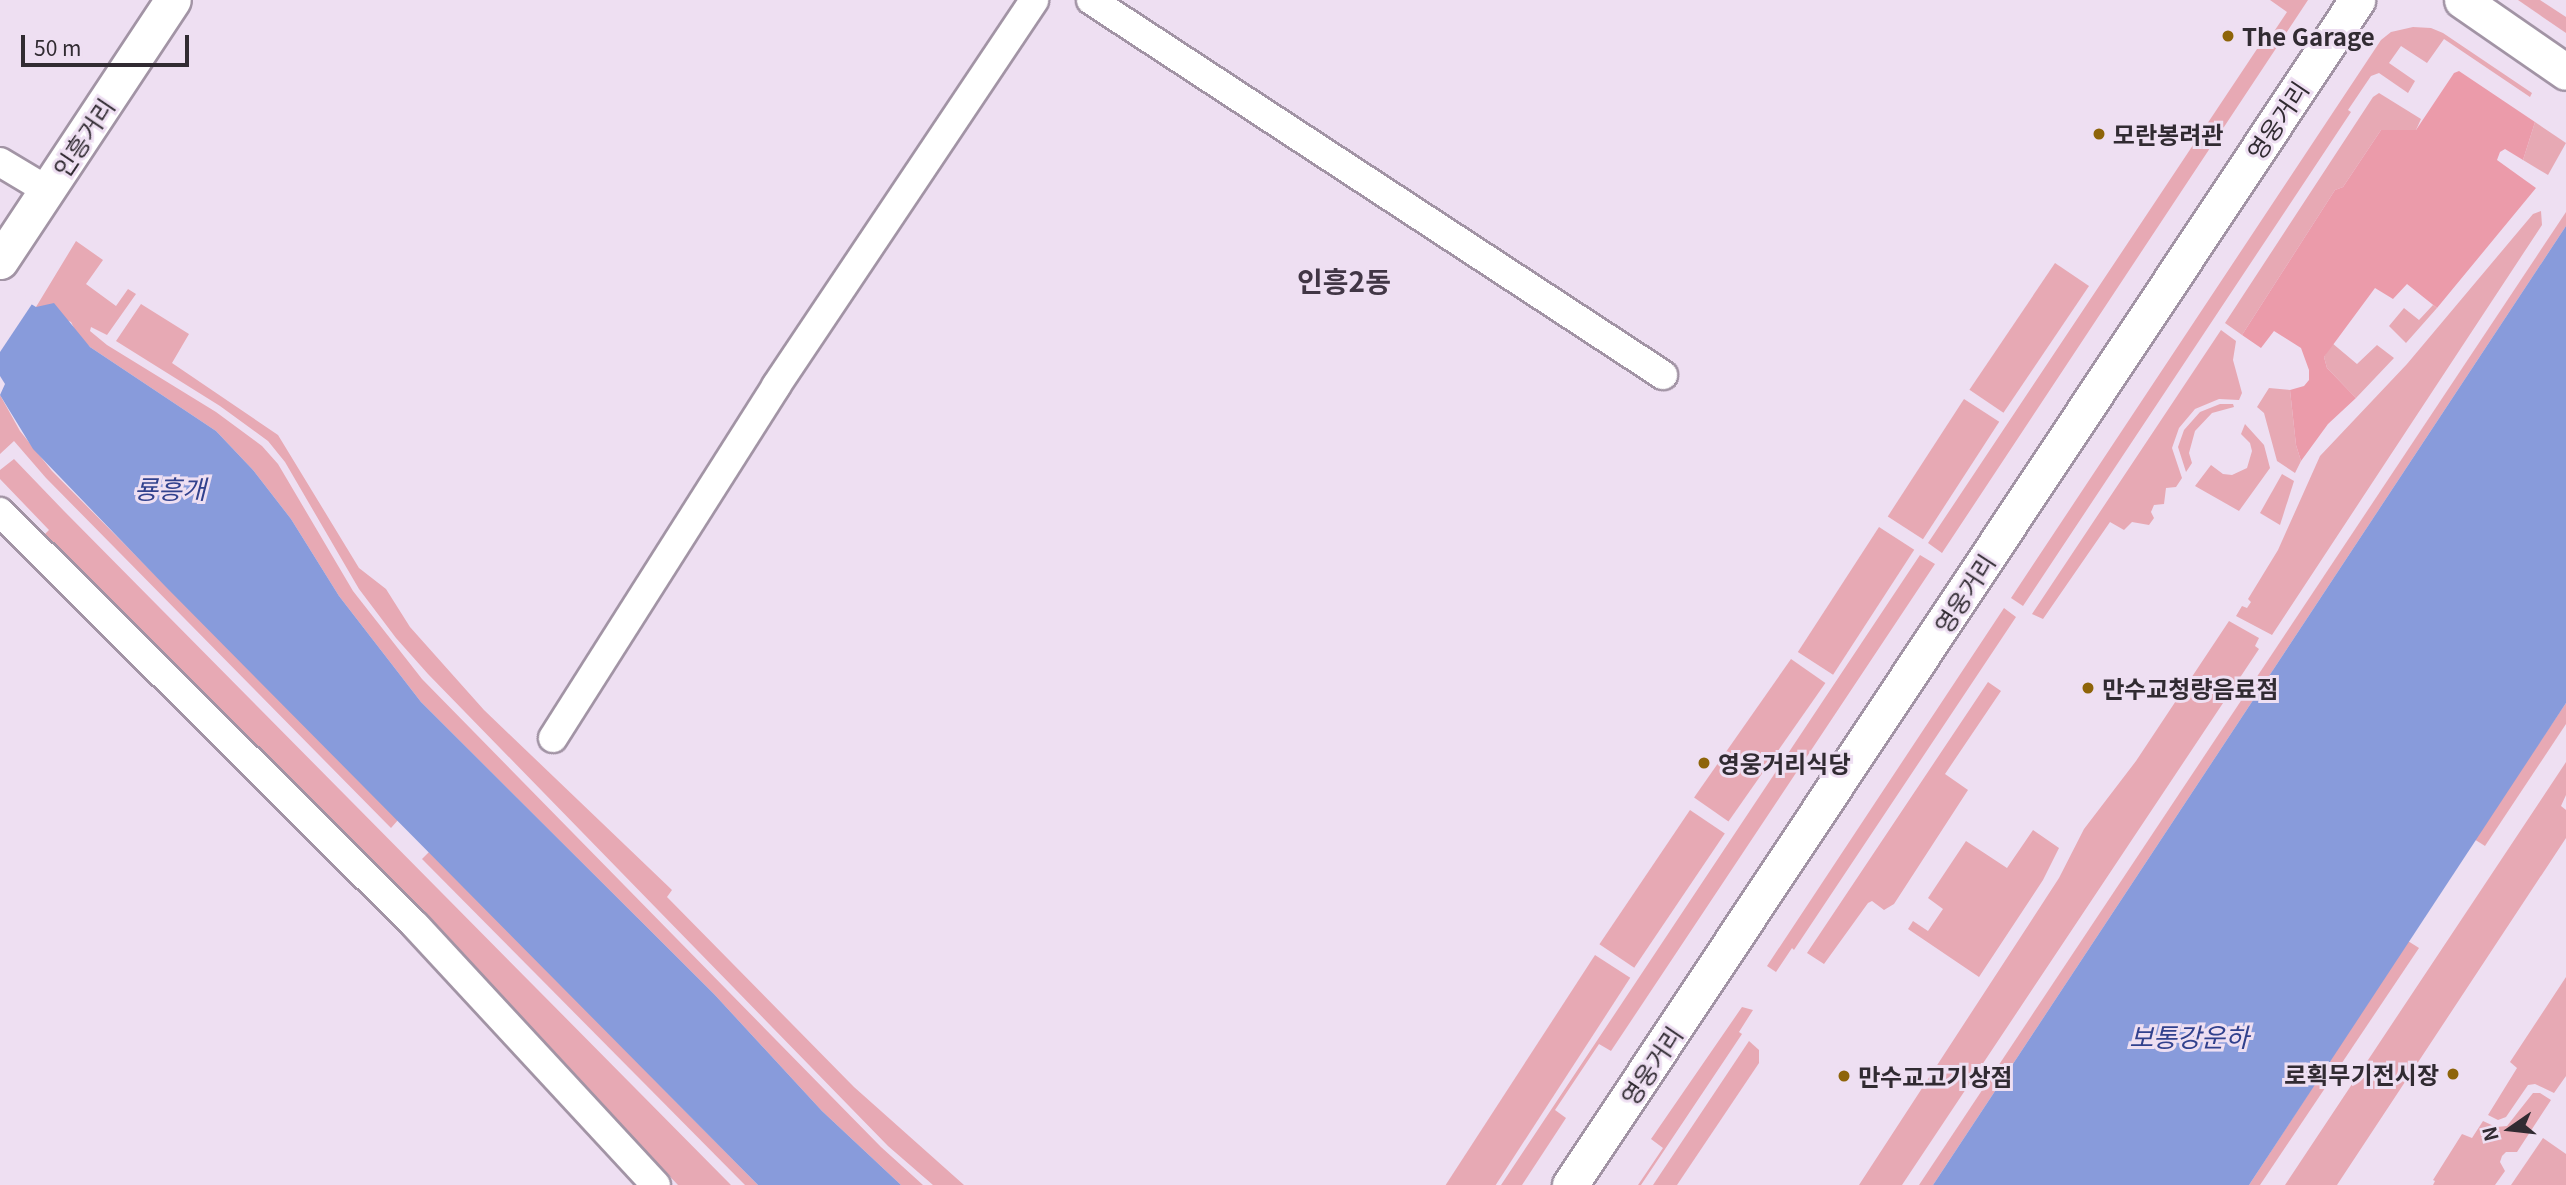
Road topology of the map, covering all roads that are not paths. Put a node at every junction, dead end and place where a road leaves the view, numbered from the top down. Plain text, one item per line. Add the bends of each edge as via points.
1 (173, 0) edge
2 (1034, 0) edge
3 (1091, 0) edge
4 (2357, 0) edge
5 (2462, 0) edge
6 (2563, 70) edge
7 (0, 162) edge
8 (47, 190) junction
9 (7, 250) edge
10 (1663, 375) dead end
11 (0, 512) edge
12 (553, 738) dead end
13 (656, 1185) edge
14 (1570, 1185) edge

1 - 8 main road, 인흥거리
2 - 12 street via 776,386
3 - 10 street
4 - 14 main road, 영웅거리
5 - 6 main road
7 - 8 street
8 - 9 main road, 인흥거리
11 - 13 street via 416,926

